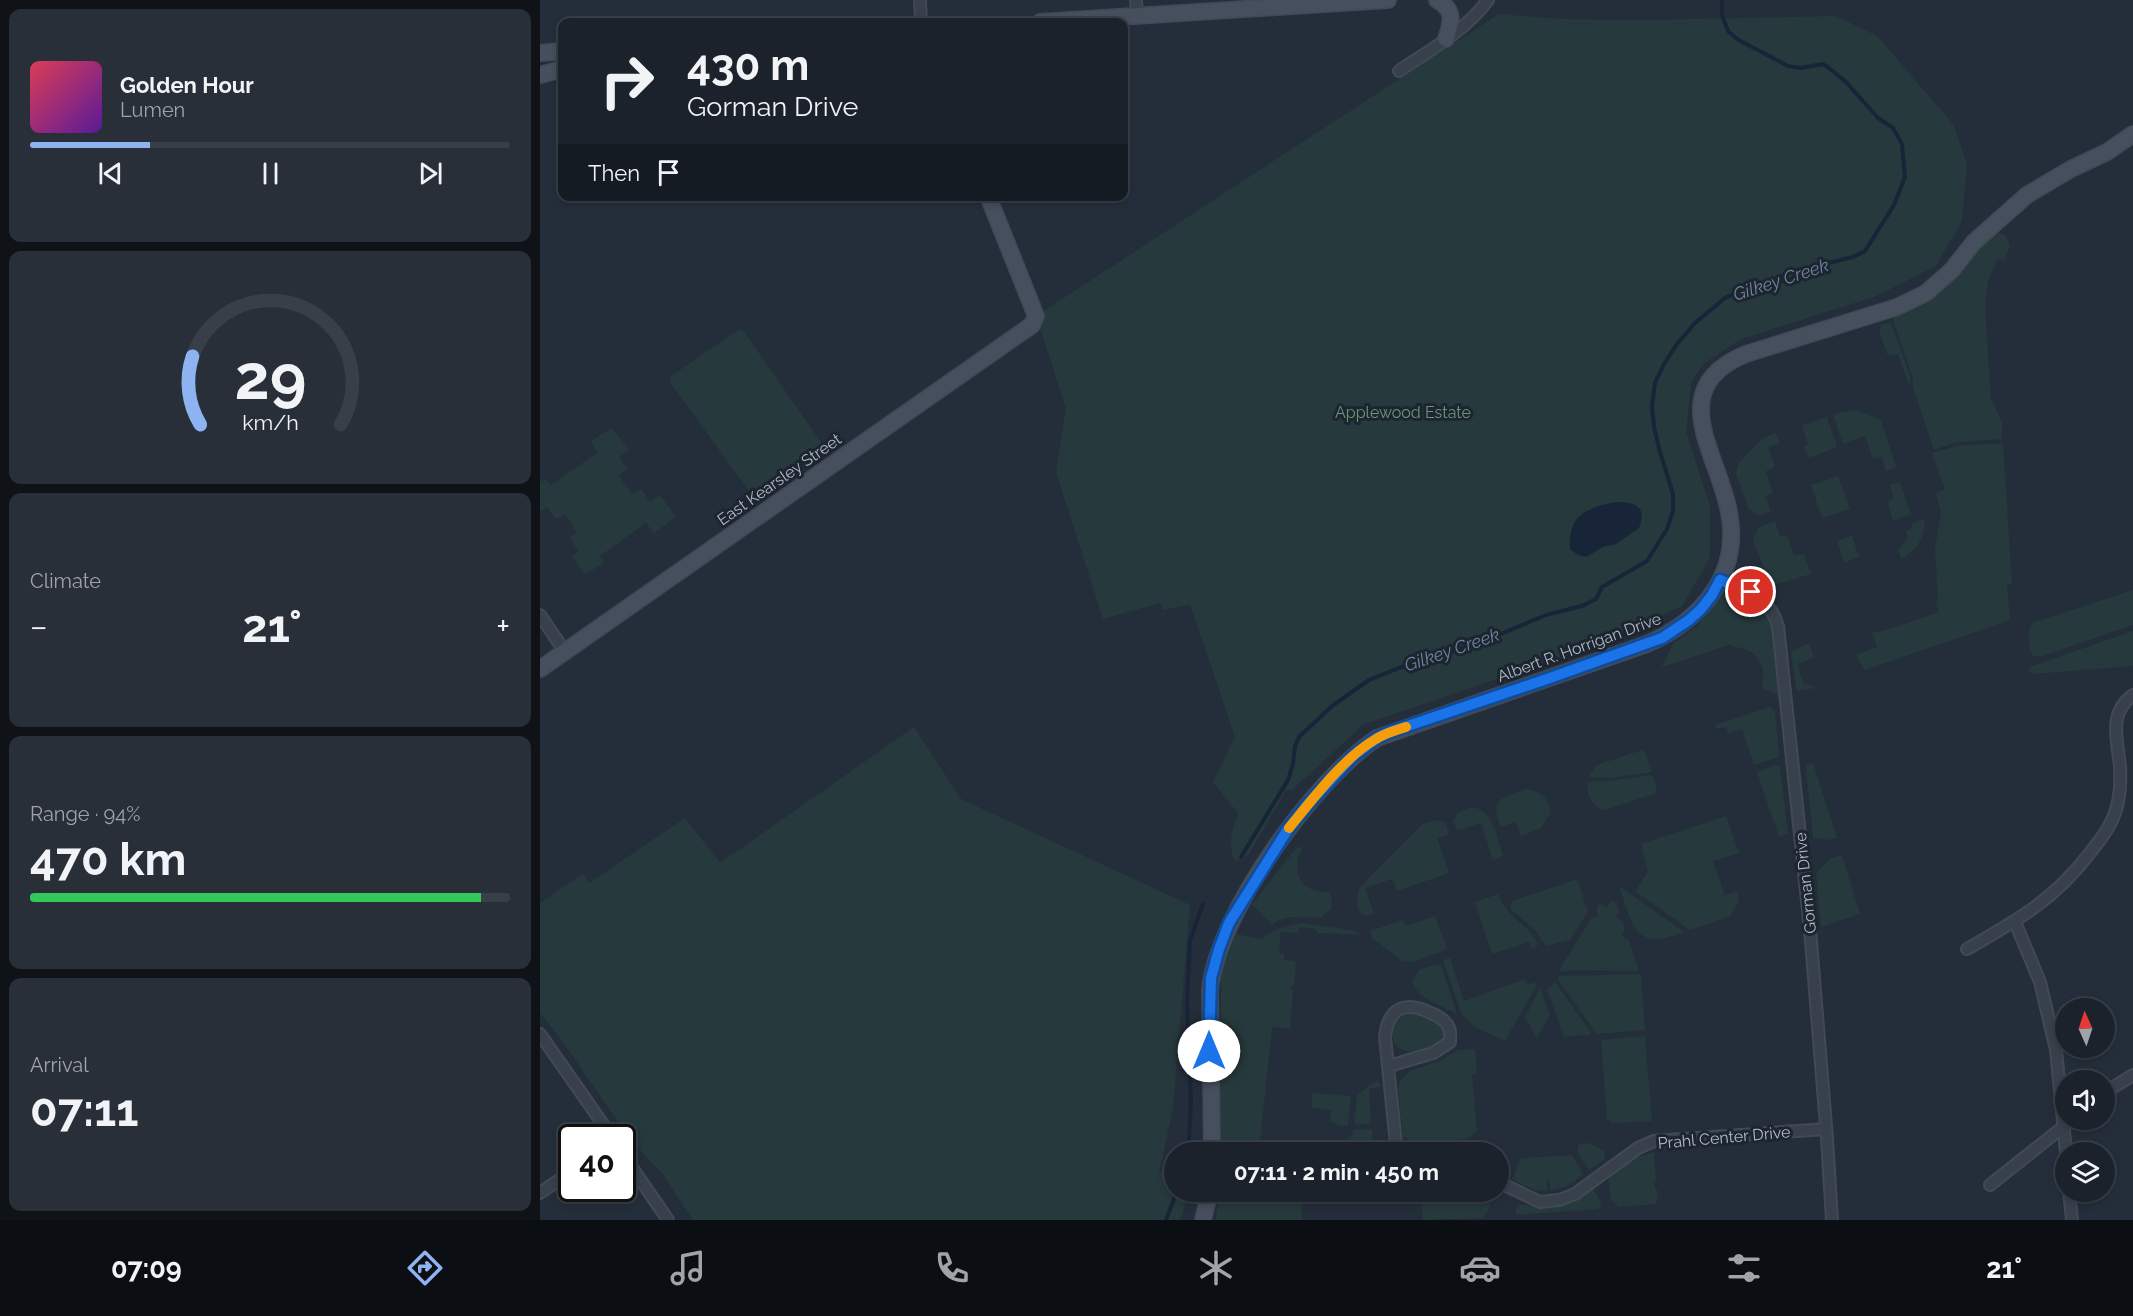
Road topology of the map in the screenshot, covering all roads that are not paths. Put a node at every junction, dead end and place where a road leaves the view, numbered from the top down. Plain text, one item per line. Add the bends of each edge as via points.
1 (920, 0) edge
2 (1136, 0) edge
3 (1388, 0) edge
4 (1437, 0) edge
5 (1488, 0) edge
6 (1137, 16) junction
7 (921, 18) edge
8 (1105, 18) edge
9 (1446, 39) junction
10 (558, 52) edge
11 (540, 54) edge
12 (558, 70) edge
13 (1398, 71) dead end
14 (540, 75) edge
15 (2133, 134) edge
16 (990, 201) edge
17 (1720, 580) junction
18 (540, 615) edge
19 (565, 652) junction
20 (540, 669) edge
21 (2131, 697) edge
22 (2015, 922) junction
23 (1967, 949) dead end
24 (540, 1034) edge
25 (1389, 1066) junction
26 (2058, 1070) edge
27 (2133, 1075) edge
28 (2115, 1086) edge
29 (603, 1124) edge
30 (1826, 1129) junction
31 (2059, 1130) edge
32 (1212, 1142) edge
33 (1396, 1142) edge
34 (636, 1173) edge
35 (558, 1181) edge
36 (1990, 1185) dead end
37 (1509, 1187) edge
38 (540, 1193) edge
39 (1207, 1202) edge
40 (2070, 1202) edge
41 (668, 1220) edge
42 (1203, 1220) edge
43 (1832, 1220) edge
44 (2072, 1220) edge

1 - 7 street
2 - 6 street
3 - 6 street
4 - 9 street via 1447,5 1451,14
5 - 9 street via 1476,16
6 - 8 street
9 - 13 street
10 - 11 street
12 - 14 street
15 - 17 street, Albert R. Horrigan Drive via 2027,195 1926,293 1897,307 1746,354 1716,373 1704,393 1700,412 1729,512 1731,538
16 - 19 street, East Kearsley Street via 1036,316 1032,325
17 - 30 street, Gorman Drive via 1758,596 1769,606 1778,626 1807,896
17 - 32 street, Albert R. Horrigan Drive via 1701,609 1662,638 1377,738 1353,756 1308,804 1236,910 1214,965 1210,990
18 - 19 street
19 - 20 street, East Kearsley Street
21 - 22 street via 2117,717 2114,737 2120,793 2112,821 2052,896
22 - 23 street
22 - 26 street via 2040,982
24 - 29 street
25 - 25 street via 1433,1053 1450,1042 1451,1030 1443,1020 1420,1008 1407,1006 1393,1014 1386,1024
25 - 33 street
27 - 28 street
30 - 37 street, Prahl Center Drive via 1654,1141 1638,1148 1575,1194 1559,1200 1540,1202
30 - 43 street, Gorman Drive
31 - 36 street
34 - 41 street
35 - 38 street
39 - 42 street
40 - 44 street

